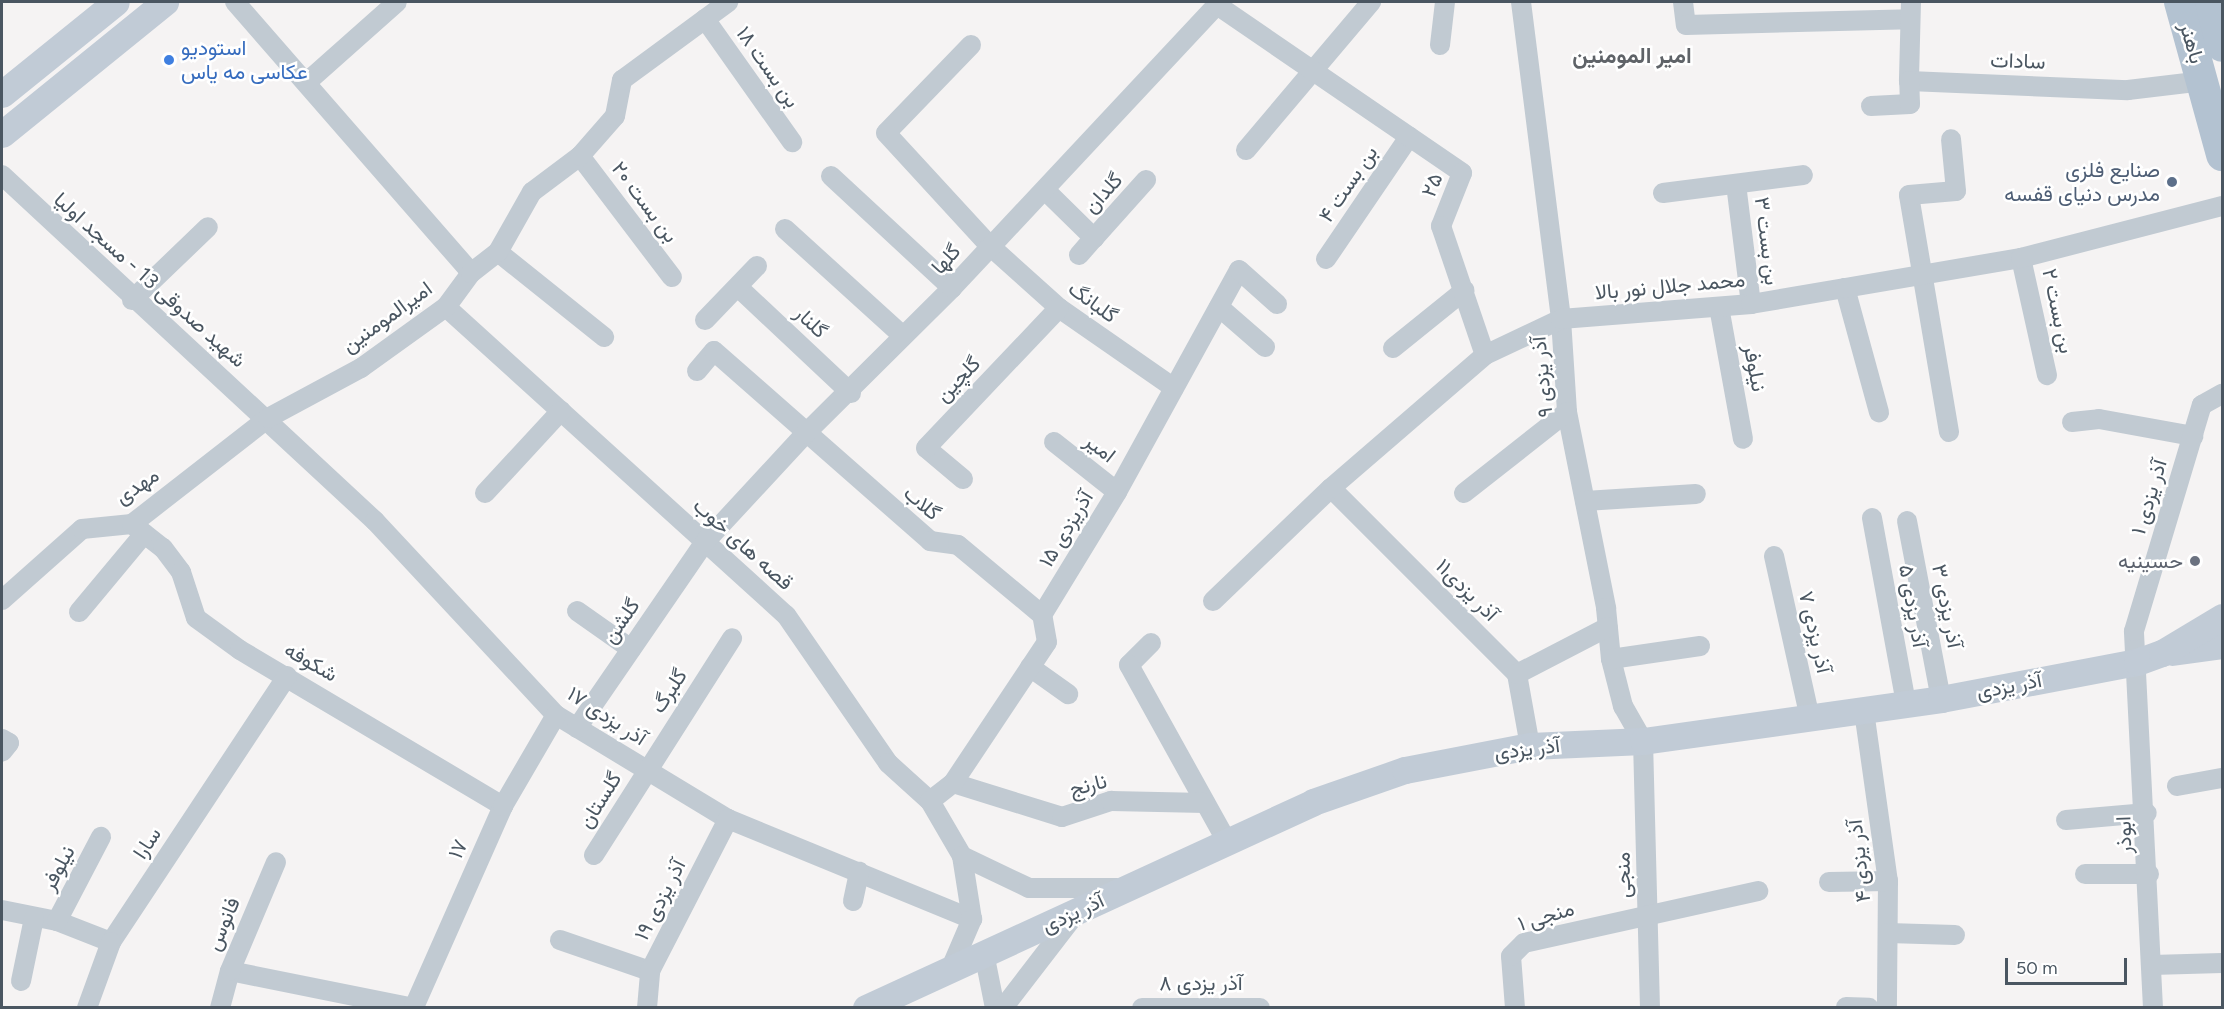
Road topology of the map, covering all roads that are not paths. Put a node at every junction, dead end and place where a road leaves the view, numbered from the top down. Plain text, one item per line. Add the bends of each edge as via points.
1 (165, 2) edge
2 (235, 2) edge
3 (398, 2) edge
4 (728, 2) edge
5 (1371, 2) edge
6 (1445, 2) edge
7 (1521, 2) edge
8 (1683, 2) edge
9 (2180, 2) edge
10 (2211, 2) edge
11 (1217, 5) joint
12 (107, 9) edge
13 (1910, 10) edge
14 (705, 19) junction
15 (116, 42) junction
16 (971, 45) dead end
17 (1440, 45) dead end
18 (2223, 46) edge
19 (1309, 70) junction
20 (1909, 81) junction
21 (2203, 81) junction
22 (308, 82) junction
23 (3, 90) edge
24 (1872, 106) dead end
25 (2, 134) edge
26 (1409, 137) junction
27 (1951, 139) dead end
28 (792, 142) dead end
29 (1246, 150) dead end
30 (2223, 155) edge
31 (580, 156) junction
32 (1803, 175) dead end
33 (2, 176) edge
34 (831, 176) dead end
35 (1146, 180) dead end
36 (1736, 184) junction
37 (1045, 190) junction
38 (1663, 193) dead end
39 (2223, 206) edge
40 (208, 227) dead end
41 (785, 229) dead end
42 (1094, 237) junction
43 (990, 246) junction
44 (498, 252) junction
45 (1079, 255) dead end
46 (2021, 258) junction
47 (1326, 259) dead end
48 (757, 266) dead end
49 (471, 273) junction
50 (1924, 274) junction
51 (672, 277) dead end
52 (738, 287) junction
53 (952, 288) junction
54 (1845, 288) junction
55 (1465, 290) junction
56 (132, 300) junction
57 (1277, 304) dead end
58 (1751, 304) junction
59 (446, 307) junction
60 (1219, 307) junction
61 (1719, 307) junction
62 (1059, 308) junction
63 (1562, 319) junction
64 (705, 320) dead end
65 (903, 336) junction
66 (604, 337) dead end
67 (1265, 347) dead end
68 (1393, 348) dead end
69 (1485, 355) junction
70 (697, 371) dead end
71 (2047, 375) dead end
72 (1174, 388) junction
73 (851, 393) junction
74 (2223, 394) edge
75 (561, 411) junction
76 (1568, 412) junction
77 (1879, 412) dead end
78 (268, 418) junction
79 (2072, 422) dead end
80 (1949, 432) dead end
81 (805, 434) junction
82 (2193, 436) junction
83 (1743, 439) dead end
84 (1054, 442) dead end
85 (963, 479) dead end
86 (1331, 488) junction
87 (1117, 492) junction
88 (485, 493) dead end
89 (1464, 493) dead end
90 (1696, 494) dead end
91 (1585, 501) junction
92 (1872, 518) dead end
93 (1907, 521) dead end
94 (138, 529) junction
95 (705, 542) junction
96 (1774, 556) dead end
97 (4, 590) edge
98 (1213, 601) dead end
99 (577, 611) dead end
100 (79, 612) dead end
101 (1042, 615) junction
102 (2223, 617) edge
103 (1608, 627) junction
104 (732, 638) dead end
105 (1151, 643) dead end
106 (2223, 645) edge
107 (1700, 646) dead end
108 (631, 649) junction
109 (2150, 657) junction
110 (1611, 659) junction
111 (1030, 667) junction
112 (1517, 674) junction
113 (287, 676) junction
114 (1068, 694) dead end
115 (1941, 699) junction
116 (1906, 704) junction
117 (1864, 711) junction
118 (555, 715) junction
119 (1810, 719) junction
120 (577, 728) junction
121 (2, 739) edge
122 (1643, 741) junction
123 (1530, 746) junction
124 (2, 752) edge
125 (647, 770) junction
126 (2223, 778) edge
127 (952, 783) junction
128 (2177, 786) dead end
129 (930, 801) junction
130 (1205, 803) junction
131 (503, 806) junction
132 (2147, 813) junction
133 (728, 819) junction
134 (2066, 820) dead end
135 (101, 837) dead end
136 (1227, 842) junction
137 (594, 855) dead end
138 (962, 856) junction
139 (276, 862) dead end
140 (859, 872) junction
141 (2085, 874) dead end
142 (2149, 874) junction
143 (1888, 881) junction
144 (1829, 882) dead end
145 (1126, 888) junction
146 (1758, 891) dead end
147 (853, 901) dead end
148 (2, 909) edge
149 (1077, 912) junction
150 (1648, 914) junction
151 (34, 918) junction
152 (972, 919) junction
153 (57, 921) junction
154 (1888, 933) junction
155 (1955, 935) dead end
156 (560, 940) dead end
157 (111, 942) junction
158 (984, 953) junction
159 (2223, 963) edge
160 (2152, 965) junction
161 (951, 968) junction
162 (230, 971) junction
163 (650, 971) junction
164 (21, 981) dead end
165 (1203, 1006) edge
166 (414, 1007) edge
167 (1846, 1007) edge
168 (87, 1008) edge
169 (220, 1008) edge
170 (647, 1008) edge
171 (866, 1008) edge
172 (995, 1008) edge
173 (1003, 1008) edge
174 (1142, 1008) edge
175 (1260, 1008) edge
176 (1515, 1008) edge
177 (1650, 1008) edge
178 (1869, 1008) edge
179 (1887, 1008) edge
180 (2154, 1008) edge

1 - 15 street
2 - 22 street
3 - 22 street
4 - 14 street, امیرالمومنین
5 - 19 street
6 - 17 street
7 - 63 street, آذر یزدی ۹
8 - 13 street via 1686,25
9 - 21 main road, باهنر
10 - 18 main road, باهنر
11 - 19 street, ۲۵
11 - 37 street, گلها
12 - 15 street
12 - 23 street
13 - 20 street
14 - 28 street, بن بست ۱۸
14 - 31 street, امیرالمومنین via 622,80 615,116
15 - 25 street
16 - 43 street, گلبانگ via 886,133
19 - 26 street, ۲۵
19 - 29 street
20 - 21 street, سادات via 2128,90
20 - 24 street via 1910,104
21 - 30 main road, باهنر
22 - 49 street
26 - 47 street, بن بست ۴
26 - 55 street, ۲۵ via 1462,173 1441,226
27 - 50 street via 1956,190 1909,195
31 - 44 street, امیرالمومنین via 532,192
31 - 51 street, بن بست ۲۰
32 - 36 street
33 - 56 street, شهید صدوقی 13 - مسجد اولیا
34 - 53 street
35 - 42 street, گلدان
36 - 38 street
36 - 58 street, بن بست ۳
37 - 42 street, گلدان
37 - 43 street, گلها
39 - 46 street, محمد جلال نور بالا
40 - 56 street
41 - 65 street
42 - 45 street, گلدان
43 - 53 street, گلها
43 - 62 street, گلبانگ
44 - 49 street, امیرالمومنین
44 - 66 street
46 - 50 street, محمد جلال نور بالا
46 - 71 street, بن بست ۲
48 - 52 street
49 - 59 street, امیرالمومنین
50 - 54 street, محمد جلال نور بالا
50 - 80 street
52 - 64 street
52 - 73 street, گلنار
53 - 65 street, گلها
54 - 58 street, محمد جلال نور بالا
54 - 77 street
55 - 68 street
55 - 69 street, ۲۵
56 - 78 street, شهید صدوقی 13 - مسجد اولیا
57 - 60 street, ۱۵ آذریزدی via 1239,270
58 - 61 street, محمد جلال نور بالا
59 - 75 street, قصه های خوب
59 - 78 street, امیرالمومنین via 361,368
60 - 67 street
60 - 72 street, ۱۵ آذریزدی
61 - 63 street, محمد جلال نور بالا
61 - 83 street, نیلوفر
62 - 72 street, گلبانگ
62 - 85 street, گلچین via 926,447
63 - 69 street, محمد جلال نور بالا
63 - 76 street, آذر یزدی ۹
65 - 73 street, گلها
69 - 86 street, محمد جلال نور بالا
70 - 81 street, گلاب via 714,351
72 - 87 street, ۱۵ آذریزدی
73 - 81 street, گلها
74 - 82 street, آذر یزدی ۱ via 2202,405
75 - 88 street
75 - 95 street, قصه های خوب
76 - 89 street
76 - 91 street, آذر یزدی ۹
78 - 94 street, مهدی
78 - 118 street, آذر یزدی ۱۷ via 375,521
79 - 82 street via 2098,419
81 - 95 street, گلها
81 - 101 street, گلاب via 930,542 958,545
82 - 109 street, آذر یزدی ۱ via 2134,631
84 - 87 street, امیر
86 - 98 street, محمد جلال نور بالا
86 - 112 street, آذر یزدی۱۱
87 - 101 street, ۱۵ آذریزدی
90 - 91 street
91 - 103 street, آذر یزدی ۹
92 - 116 street, آذر یزدی ۵
93 - 115 street, آذر یزدی ۳
94 - 97 street, مهدی via 82,529
94 - 100 street
94 - 113 street, شکوفه via 181,572 196,618 240,650
95 - 108 street, گلشن
95 - 129 street, قصه های خوب via 786,615 888,763
96 - 119 street, آذر یزدی ۷
99 - 108 street
101 - 111 street via 1047,642
102 - 109 street, آذر یزدی
103 - 110 street, آذر یزدی ۹
103 - 112 street
104 - 125 street, گلبرگ
105 - 130 street via 1128,665
106 - 109 street
107 - 110 street
108 - 120 street, گلشن
109 - 115 street, آذر یزدی
109 - 132 street, ابوذر
110 - 122 street, آذر یزدی ۹ via 1623,706
111 - 114 street
111 - 127 street
112 - 123 street
113 - 131 street, شکوفه
113 - 157 street, سارا
115 - 116 street, آذر یزدی
116 - 117 street, آذر یزدی
117 - 119 street, آذر یزدی
117 - 143 street, ۴ آذر یزدی
118 - 120 street, آذر یزدی ۱۷
118 - 131 street, ۱۷
119 - 122 street, آذر یزدی
120 - 125 street, آذر یزدی ۱۷
121 - 124 street via 9,743
122 - 123 street, آذر یزدی
122 - 150 street, منجی
123 - 136 street, آذر یزدی via 1405,770 1313,802
125 - 133 street, آذر یزدی ۱۷
125 - 137 street, گلستان
126 - 128 street
127 - 129 street
127 - 130 street, نارنج via 1062,817 1111,801
129 - 138 street, قصه های خوب
130 - 136 street
131 - 166 street, ۱۷
132 - 134 street
132 - 142 street, ابوذر
133 - 140 street, آذر یزدی ۱۷
133 - 163 street, آذر یزدی ۱۹
135 - 153 street, نیلوفر
136 - 145 street, آذر یزدی
138 - 145 street via 1029,888
138 - 152 street, قصه های خوب
139 - 162 street, فانوس
140 - 147 street
140 - 152 street, آذر یزدی ۱۷
141 - 142 street
142 - 160 street, ابوذر
143 - 144 street
143 - 154 street, ۴ آذر یزدی
145 - 149 street, آذر یزدی
146 - 150 street
148 - 151 street
149 - 158 street, آذر یزدی
149 - 173 street
150 - 176 street, منجی ۱ via 1518,946 1510,967
150 - 177 street, منجی
151 - 153 street
151 - 164 street
152 - 161 street
153 - 157 street
154 - 155 street
154 - 179 street, ۴ آذر یزدی
156 - 163 street
157 - 168 street, سارا
158 - 161 street, آذر یزدی
158 - 172 street
159 - 160 street
160 - 180 street, ابوذر
161 - 171 street, آذر یزدی
162 - 166 street
162 - 169 street, فانوس
163 - 170 street, آذر یزدی ۱۹
165 - 174 street, ۸ آذر یزدی
165 - 175 street, ۸ آذر یزدی
167 - 178 street

